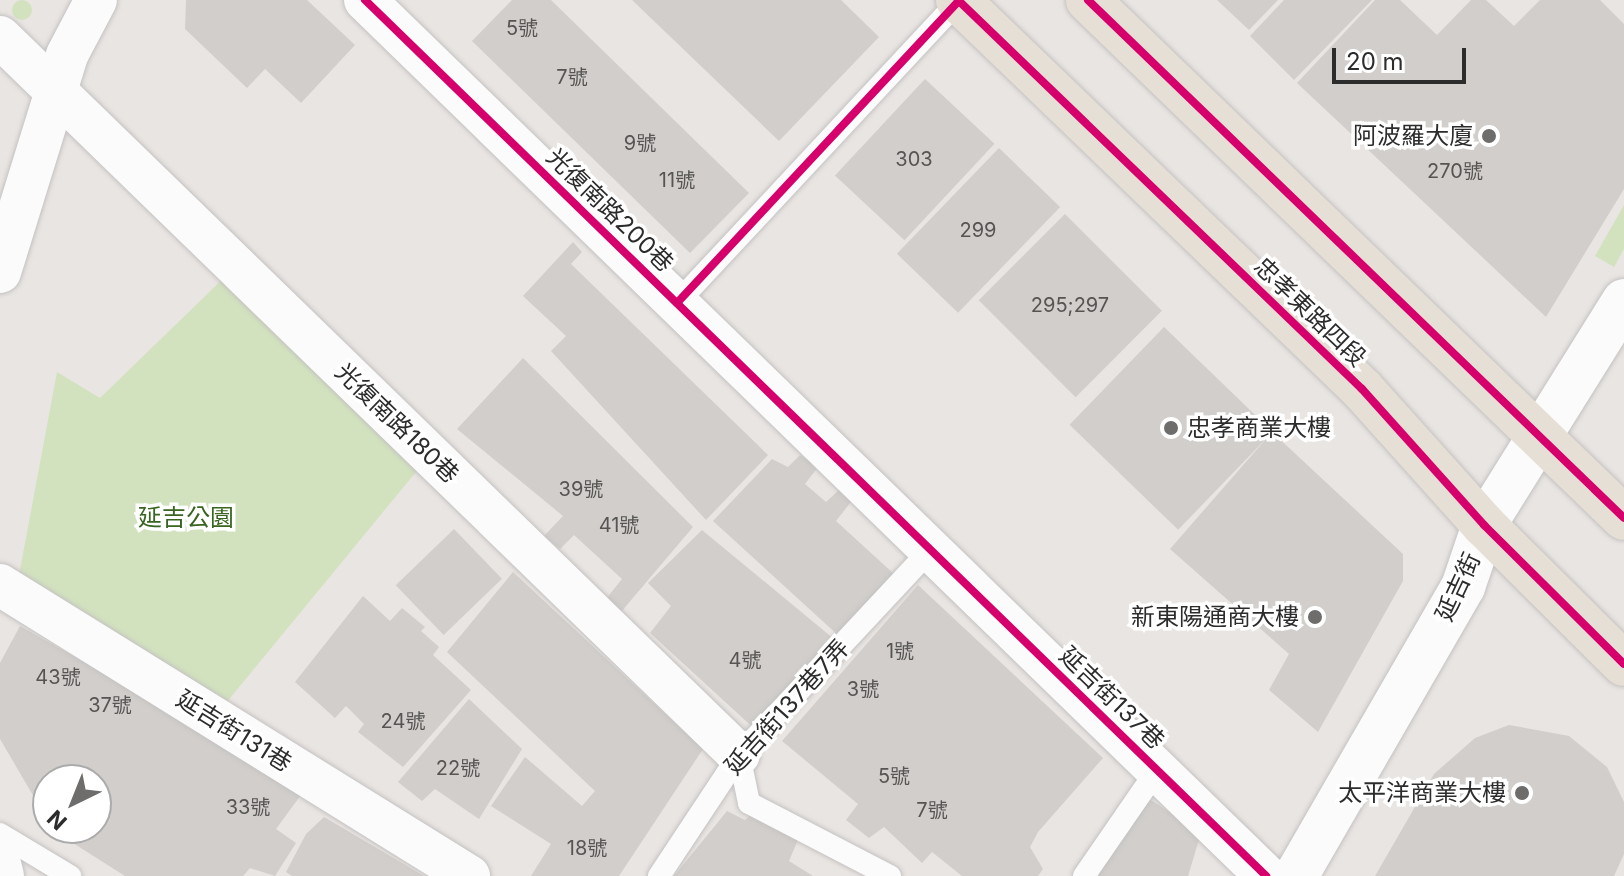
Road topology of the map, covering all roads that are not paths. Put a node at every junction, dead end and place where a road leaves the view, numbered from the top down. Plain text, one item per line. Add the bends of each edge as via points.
1 (96, 0) edge
2 (365, 0) edge
3 (958, 0) edge
4 (1088, 0) edge
5 (0, 37) edge
6 (55, 91) junction
7 (0, 272) edge
8 (1624, 301) edge
9 (677, 303) junction
10 (1543, 439) junction
11 (1624, 518) edge
12 (1484, 525) junction
13 (930, 550) junction
14 (0, 585) edge
15 (1624, 664) edge
16 (739, 755) junction
17 (1157, 770) junction
18 (0, 834) edge
19 (0, 864) edge
20 (3, 876) edge
21 (70, 876) edge
22 (469, 876) edge
23 (659, 876) edge
24 (890, 876) edge
25 (1084, 876) edge
26 (1266, 876) edge
27 (1296, 876) edge

1 - 6 street
2 - 9 street, 光復南路200巷
3 - 9 lane
3 - 12 main road, 忠孝東路四段 via 1362,389
4 - 10 main road
5 - 6 street
6 - 7 street
6 - 16 street, 光復南路180巷
8 - 10 street, 延吉街
9 - 13 street, 光復南路200巷
10 - 11 main road
10 - 12 street, 延吉街
12 - 15 main road, 忠孝東路四段
12 - 27 street, 延吉街 via 1463,587
13 - 16 lane, 延吉街137巷7弄
13 - 17 street, 延吉街137巷
14 - 22 street, 延吉街131巷
16 - 23 lane, 延吉街137巷7弄
16 - 24 lane via 749,803
17 - 25 lane
17 - 26 street, 延吉街137巷
18 - 21 lane
19 - 20 street

